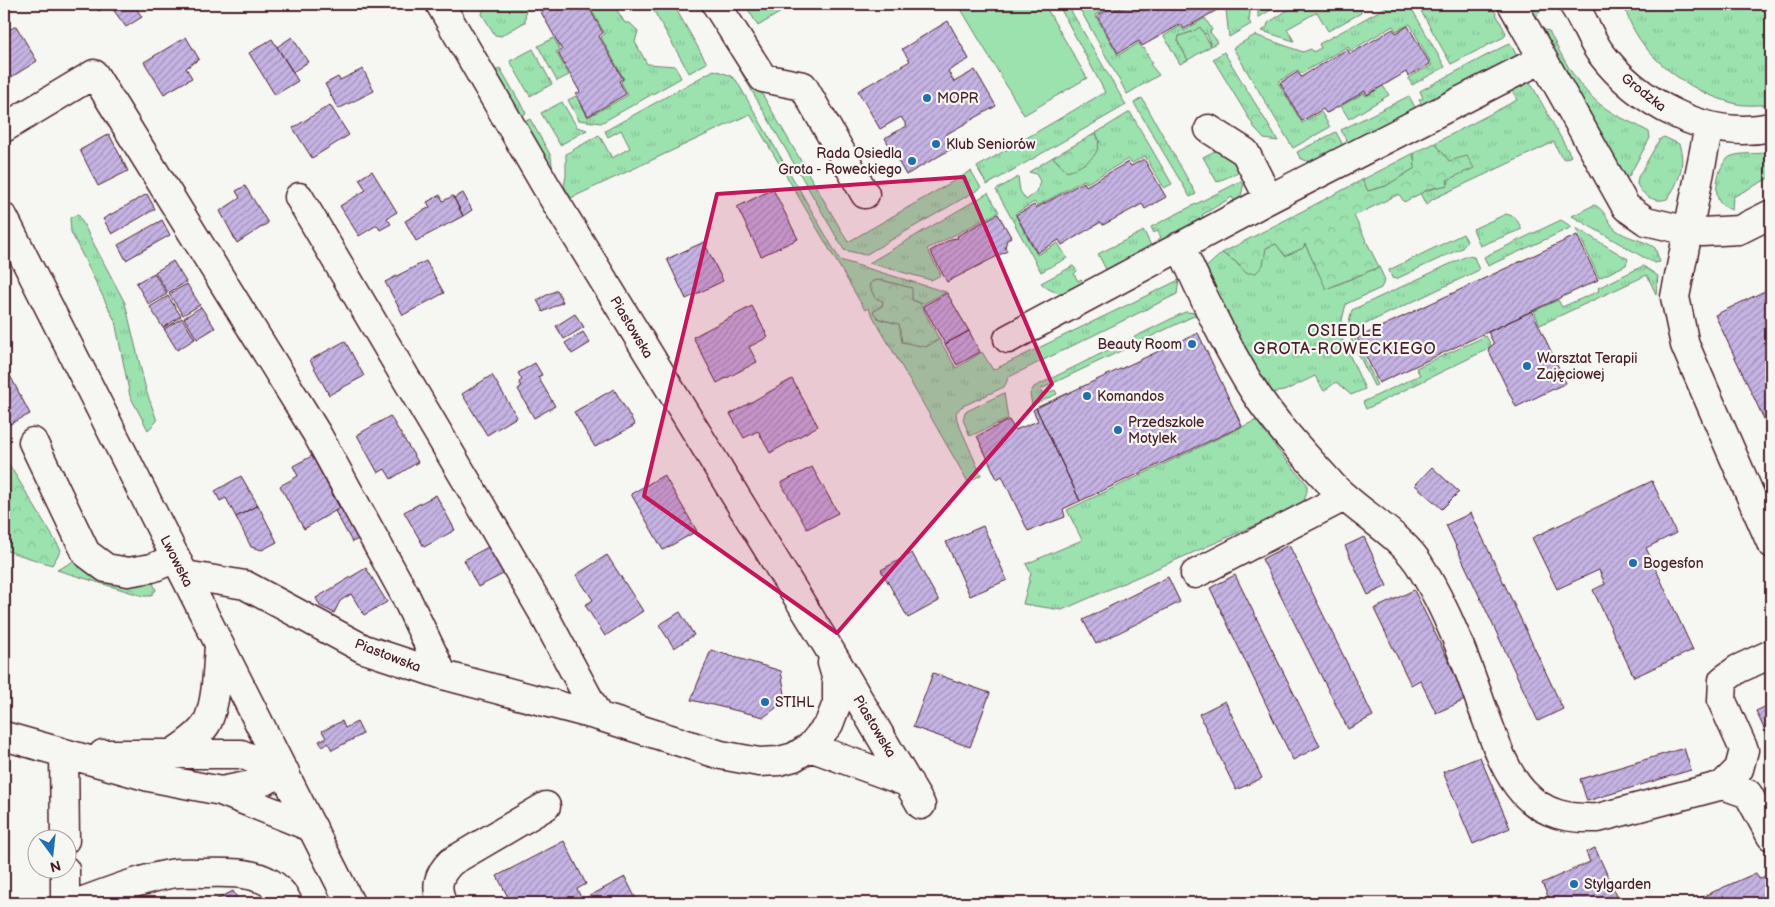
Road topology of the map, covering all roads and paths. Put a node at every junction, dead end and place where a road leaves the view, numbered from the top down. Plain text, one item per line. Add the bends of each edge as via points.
1 (716, 4) edge
2 (1512, 4) edge
3 (444, 5) edge
4 (1577, 6) edge
5 (1542, 59) junction
6 (1710, 126) junction
7 (1771, 127) edge
8 (4, 128) edge
9 (1209, 130) dead end
10 (865, 194) dead end
11 (299, 197) dead end
12 (1270, 199) junction
13 (1771, 214) edge
14 (4, 218) edge
15 (1688, 231) junction
16 (1180, 246) junction
17 (1008, 339) dead end
18 (33, 442) dead end
19 (1344, 497) junction
20 (1771, 543) edge
21 (181, 567) junction
22 (1195, 574) dead end
23 (219, 646) junction
24 (828, 647) junction
25 (1771, 654) edge
26 (443, 675) junction
27 (598, 716) junction
28 (4, 736) edge
29 (810, 747) junction
30 (64, 753) junction
31 (173, 753) junction
32 (285, 772) junction
33 (1723, 785) junction
34 (221, 791) junction
35 (546, 806) dead end
36 (313, 828) junction
37 (64, 830) edge
38 (1771, 836) edge
39 (65, 880) edge
40 (65, 903) edge
41 (78, 903) edge
42 (288, 903) edge
43 (350, 903) edge
44 (442, 903) edge

1 - 10 street via 763,78 803,86
2 - 5 street
3 - 24 street, Piastowska via 547,188
4 - 6 street, Grodzka via 1598,50 1628,82 1665,111
5 - 12 street
5 - 15 street via 1626,207 1646,220
6 - 7 street, Grodzka
6 - 15 street
8 - 26 street via 94,74 317,434 404,593
9 - 12 street via 1244,152
11 - 27 street via 542,610
12 - 16 street
13 - 15 street via 1739,230
14 - 21 street, Lwowska
15 - 20 street via 1675,296 1685,345
16 - 17 street
16 - 19 street via 1254,391 1287,436
18 - 21 street via 86,553 106,568 128,572
19 - 22 street
19 - 33 street via 1403,546 1422,567 1465,659 1498,749 1522,791 1538,806 1571,817 1598,818
21 - 23 street, Lwowska
21 - 26 street, Piastowska via 245,585 364,648
23 - 31 street via 214,698 207,722 189,742
23 - 32 street, Lwowska
24 - 29 street, Piastowska via 837,680 837,703 829,724
24 - 29 street, Piastowska via 915,794
25 - 33 street via 1738,669 1723,680 1722,701 1744,750 1740,769
26 - 27 street, Piastowska
27 - 29 street, Piastowska via 721,754 759,762 794,757
28 - 30 street
30 - 31 street
30 - 34 street via 148,777
30 - 37 street
31 - 32 street via 241,754
32 - 34 street via 257,784
32 - 36 street, Lwowska
33 - 38 street via 1748,794
34 - 36 street
35 - 44 street via 451,862 442,871 437,884
36 - 43 street, Lwowska
39 - 40 street
41 - 42 street via 172,873 231,872 260,877 283,892

